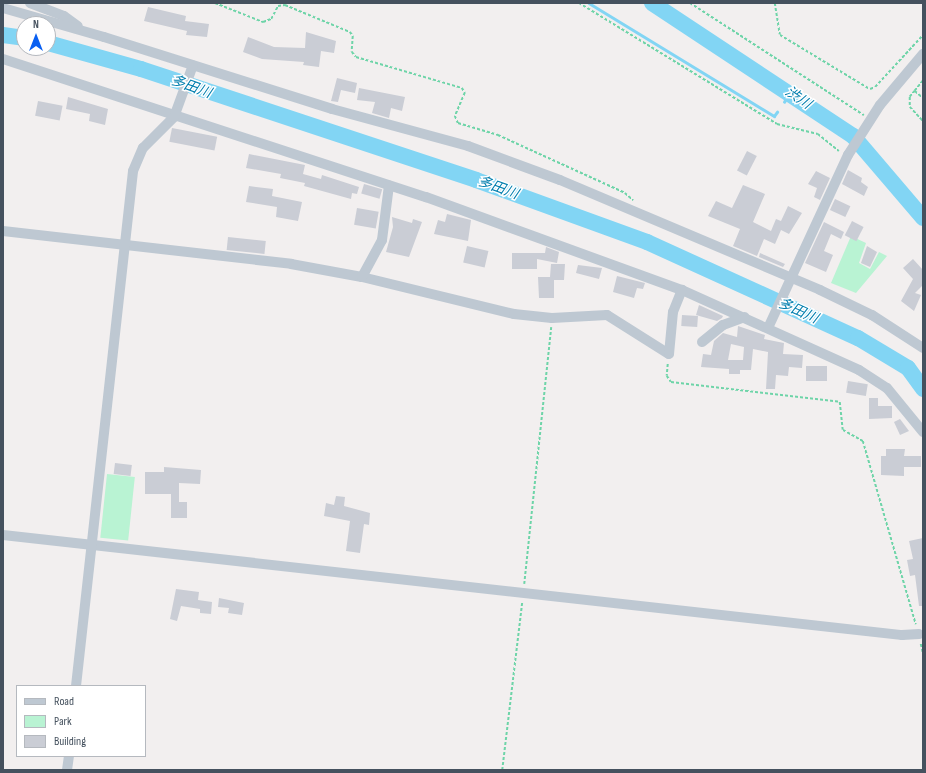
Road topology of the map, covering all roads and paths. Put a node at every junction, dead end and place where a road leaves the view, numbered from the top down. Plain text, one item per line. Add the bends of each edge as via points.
1 (30, 3) edge
2 (215, 3) edge
3 (579, 3) edge
4 (690, 3) edge
5 (775, 3) edge
6 (3, 8) edge
7 (84, 31) junction
8 (923, 35) edge
9 (923, 54) edge
10 (3, 60) edge
11 (192, 67) junction
12 (923, 81) edge
13 (915, 91) junction
14 (923, 98) edge
15 (175, 114) junction
16 (869, 121) junction
17 (923, 121) edge
18 (847, 156) junction
19 (390, 185) junction
20 (636, 203) dead end
21 (3, 231) edge
22 (124, 245) junction
23 (362, 277) junction
24 (788, 280) junction
25 (682, 290) junction
26 (745, 317) junction
27 (552, 318) junction
28 (770, 325) junction
29 (702, 342) dead end
30 (923, 348) edge
31 (669, 354) junction
32 (923, 432) edge
33 (3, 535) edge
34 (92, 545) junction
35 (523, 592) junction
36 (919, 634) junction
37 (923, 653) edge
38 (76, 685) edge
39 (69, 757) edge
40 (67, 770) edge
41 (502, 770) edge

1 - 7 street via 64,16
2 - 20 path via 263,22 271,19 278,6 285,5 350,32 353,36 352,52 356,58 462,88 465,93 455,116 458,123 498,134 625,194
3 - 18 path via 777,124 809,131 828,140
4 - 16 path
5 - 8 path via 780,35 870,89 876,87
6 - 7 street
7 - 11 street
9 - 16 street
10 - 15 street
11 - 15 street
11 - 24 street via 468,146 560,180
12 - 13 path
13 - 14 path
13 - 17 path via 910,97 910,107
15 - 19 street
15 - 22 street via 143,148 136,160
16 - 18 street
18 - 24 street
19 - 23 street via 382,240
19 - 25 street
21 - 22 street
22 - 23 street via 291,264
22 - 34 street
23 - 27 street via 514,314
24 - 28 street
24 - 30 street via 872,315
25 - 26 street
25 - 31 street via 673,312
26 - 28 street
26 - 29 street via 723,325
27 - 31 street via 607,315
27 - 35 path
28 - 32 street via 859,370 887,388
31 - 36 path via 667,376 671,382 840,402 843,430 863,441
33 - 34 street
34 - 35 street
34 - 38 street
35 - 36 street via 902,635
35 - 41 path
36 - 37 path
39 - 40 street

